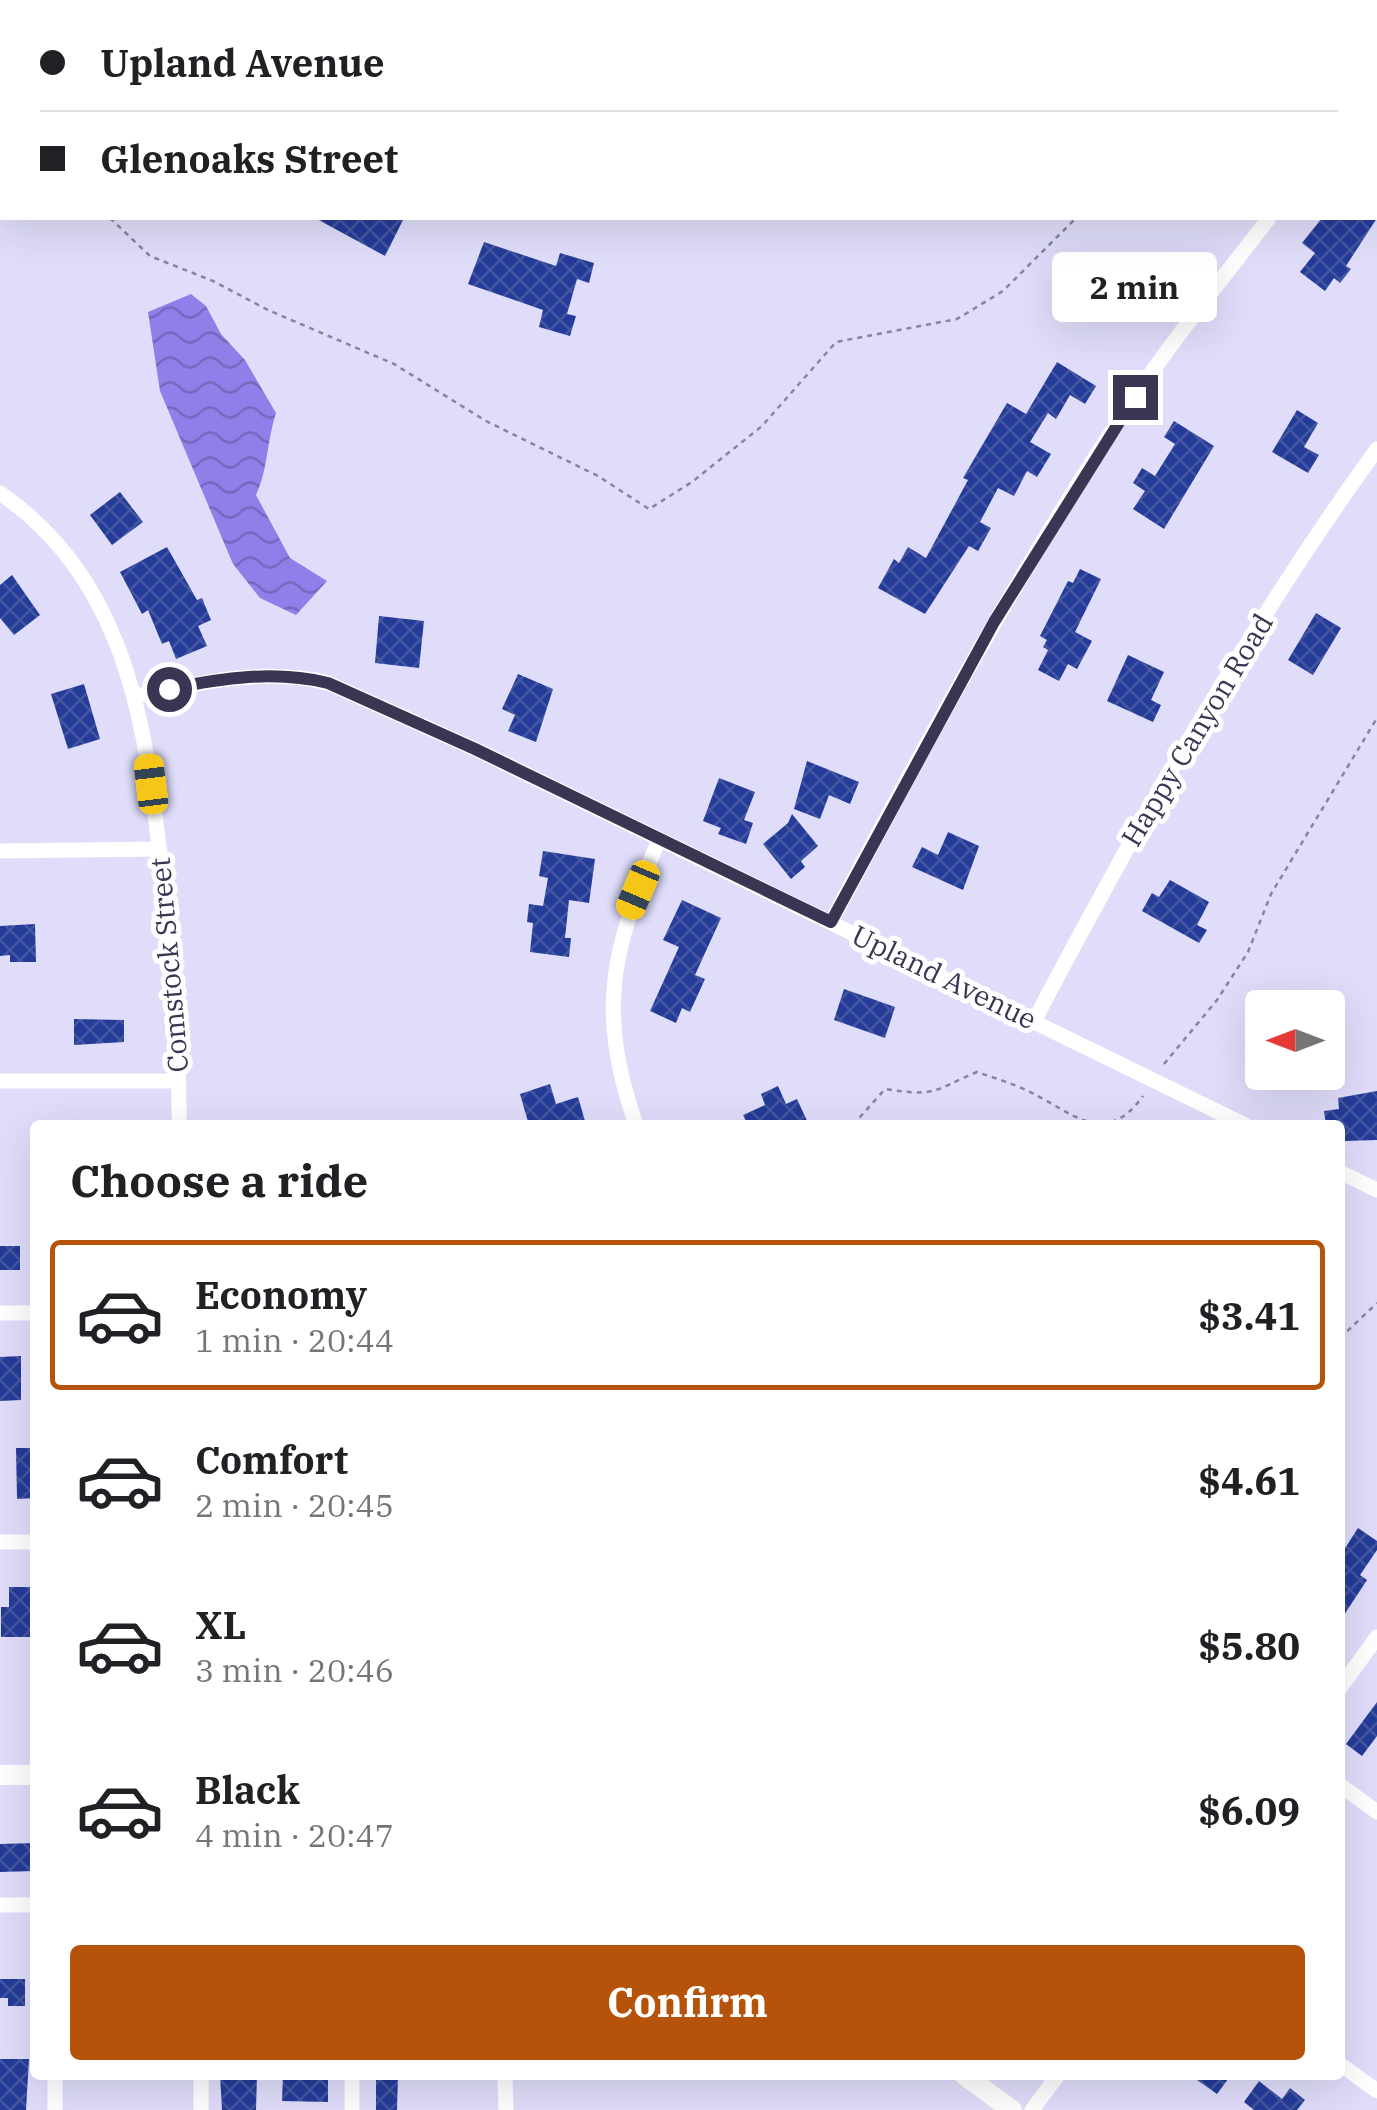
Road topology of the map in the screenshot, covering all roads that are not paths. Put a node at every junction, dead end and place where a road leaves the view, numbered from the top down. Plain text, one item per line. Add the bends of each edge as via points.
1 (1268, 220) edge
2 (1377, 449) edge
3 (0, 493) edge
4 (137, 696) junction
5 (659, 840) junction
6 (160, 849) junction
7 (0, 852) edge
8 (831, 922) junction
9 (1034, 1021) junction
10 (0, 1081) edge
11 (179, 1081) junction
12 (179, 1120) edge
13 (635, 1120) edge
14 (1232, 1120) edge
15 (1345, 1174) edge
16 (1377, 1190) edge
17 (0, 1313) edge
18 (30, 1313) edge
19 (0, 1542) edge
20 (30, 1542) edge
21 (1377, 1637) edge
22 (1345, 1681) edge
23 (0, 1775) edge
24 (30, 1775) edge
25 (1345, 1790) edge
26 (1377, 1812) edge
27 (0, 1905) edge
28 (30, 1905) edge
29 (1345, 2068) edge
30 (55, 2080) edge
31 (201, 2080) edge
32 (352, 2080) edge
33 (506, 2080) edge
34 (971, 2080) edge
35 (1054, 2080) edge
36 (1377, 2091) edge
37 (55, 2110) edge
38 (201, 2110) edge
39 (352, 2110) edge
40 (506, 2110) edge
41 (1012, 2110) edge
42 (1032, 2110) edge

1 - 8 street via 1066,502 928,738
2 - 9 street, Happy Canyon Road via 1202,713
3 - 4 street, Comstock Street via 58,542 92,594
4 - 5 street, Upland Avenue via 244,676 328,683
4 - 6 street, Comstock Street
5 - 8 street, Upland Avenue
5 - 13 street via 616,954 616,1055
6 - 7 street
6 - 11 street, Comstock Street
8 - 9 street, Upland Avenue
9 - 14 street, Upland Avenue via 1148,1088
10 - 11 street
11 - 12 street, Comstock Street
15 - 16 street
17 - 18 street
19 - 20 street
21 - 22 street
23 - 24 main road
25 - 26 street
27 - 28 street
29 - 36 street
30 - 37 street
31 - 38 street
32 - 39 street
33 - 40 street
34 - 41 main road
35 - 42 street

